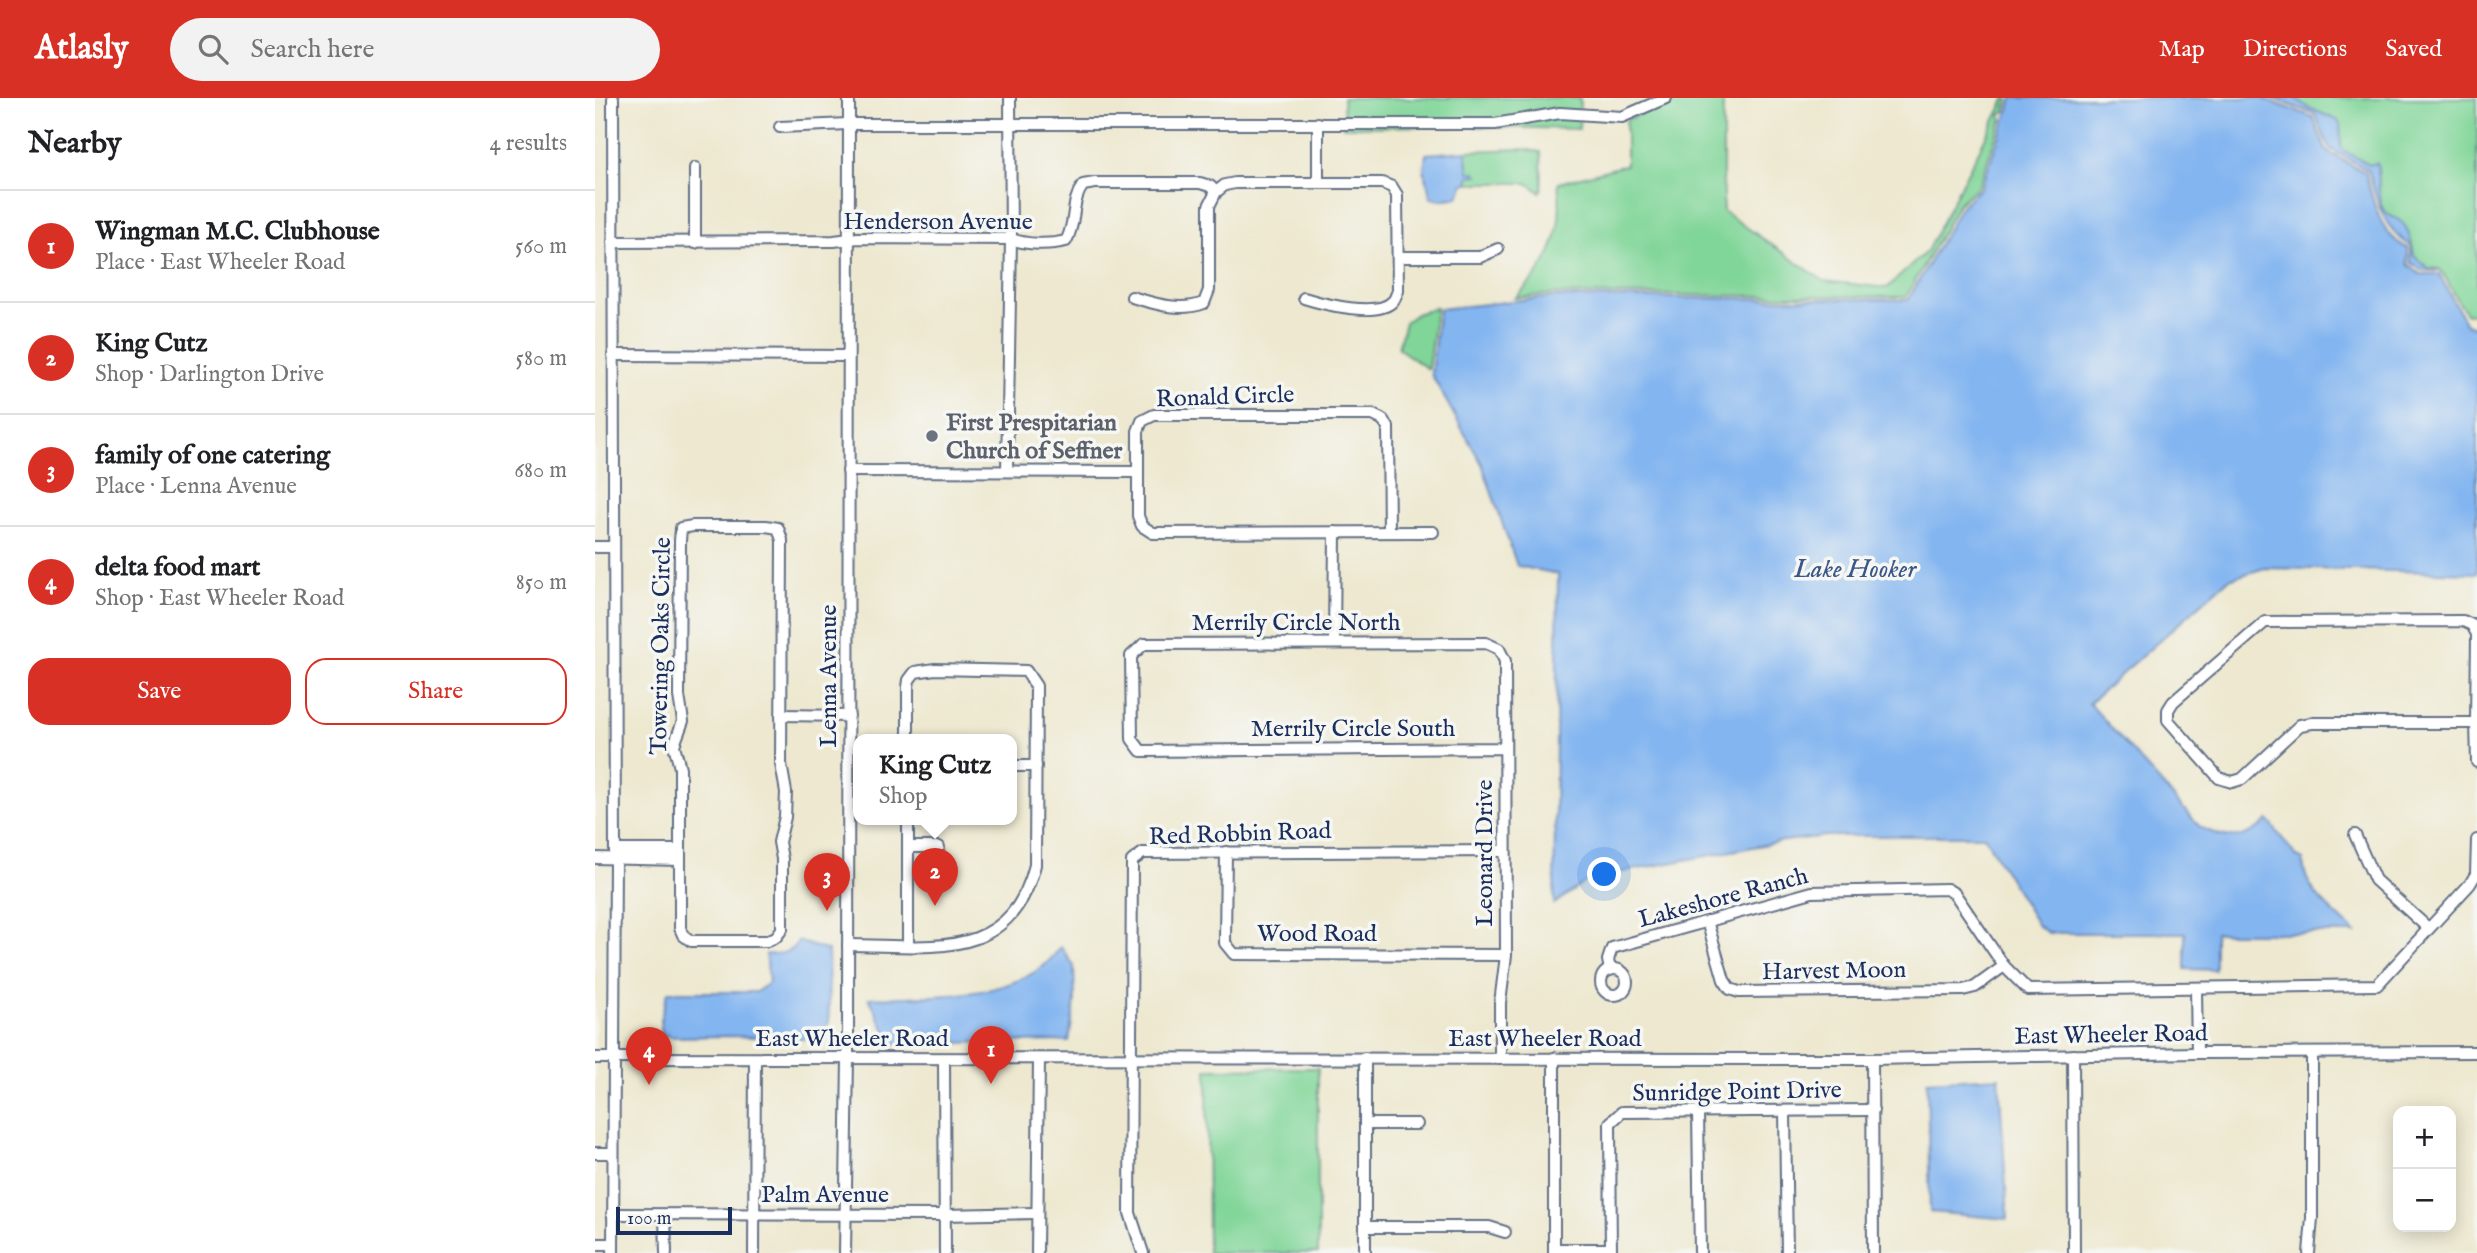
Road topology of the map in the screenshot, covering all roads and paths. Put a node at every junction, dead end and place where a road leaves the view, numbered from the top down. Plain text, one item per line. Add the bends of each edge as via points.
1 (613, 98) edge
2 (849, 98) edge
3 (1010, 98) edge
4 (1666, 98) edge
5 (1318, 123) junction
6 (848, 124) junction
7 (1010, 125) junction
8 (780, 127) dead end
9 (695, 168) dead end
10 (1318, 183) junction
11 (1216, 192) junction
12 (849, 239) junction
13 (1011, 239) junction
14 (613, 242) junction
15 (695, 243) junction
16 (1498, 249) dead end
17 (1398, 257) junction
18 (1132, 297) dead end
19 (1304, 298) dead end
20 (613, 355) junction
21 (848, 356) junction
22 (848, 471) junction
23 (1007, 471) junction
24 (1137, 472) junction
25 (1433, 531) dead end
26 (1335, 532) junction
27 (1389, 532) junction
28 (595, 547) edge
29 (614, 547) junction
30 (1334, 643) junction
31 (1499, 649) joint
32 (781, 715) junction
33 (849, 716) junction
34 (2476, 723) edge
35 (908, 734) edge
36 (1505, 748) junction
37 (1202, 750) joint
38 (2477, 762) edge
39 (1017, 766) edge
40 (1036, 766) junction
41 (908, 825) edge
42 (2355, 835) dead end
43 (2477, 840) edge
44 (908, 847) junction
45 (939, 847) dead end
46 (1505, 851) junction
47 (1226, 852) junction
48 (615, 854) junction
49 (680, 855) junction
50 (595, 858) edge
51 (1707, 921) junction
52 (2428, 928) junction
53 (848, 945) junction
54 (908, 946) junction
55 (1506, 955) junction
56 (2004, 966) junction
57 (1610, 970) dead end
58 (2196, 988) junction
59 (2477, 1052) edge
60 (2197, 1053) junction
61 (2312, 1054) junction
62 (2073, 1055) junction
63 (595, 1058) edge
64 (612, 1058) junction
65 (1130, 1058) junction
66 (1365, 1058) junction
67 (1554, 1058) junction
68 (755, 1059) junction
69 (848, 1059) junction
70 (944, 1059) junction
71 (1039, 1059) junction
72 (1500, 1059) junction
73 (1872, 1059) junction
74 (1873, 1110) junction
75 (1785, 1111) junction
76 (1698, 1112) junction
77 (1365, 1124) junction
78 (1417, 1124) dead end
79 (595, 1153) edge
80 (612, 1153) junction
81 (1037, 1213) junction
82 (613, 1214) junction
83 (665, 1215) junction
84 (754, 1215) junction
85 (846, 1215) junction
86 (944, 1215) junction
87 (1365, 1227) junction
88 (1505, 1231) dead end
89 (595, 1244) edge
90 (613, 1249) edge
91 (1554, 1251) edge
92 (1611, 1251) edge
93 (666, 1253) edge
94 (754, 1253) edge
95 (845, 1253) edge
96 (945, 1253) edge
97 (1037, 1253) edge
98 (1143, 1253) edge
99 (1365, 1253) edge
100 (1700, 1253) edge
101 (1787, 1253) edge
102 (1873, 1253) edge
103 (2074, 1253) edge
104 (2309, 1253) edge

1 - 14 street
2 - 6 street, Lenna Avenue
3 - 7 street
4 - 5 street via 1622,117 1560,113 1495,124
5 - 7 street
5 - 10 street
6 - 7 street
6 - 8 street
6 - 12 street, Lenna Avenue
7 - 13 street
9 - 15 street
10 - 11 street via 1235,183
10 - 17 street via 1383,183 1392,187 1398,195
11 - 13 street, Henderson Avenue via 1200,183 1083,185 1076,195 1066,241
11 - 18 street via 1209,206 1209,290 1204,303 1165,306
12 - 13 street, Henderson Avenue
12 - 15 street, Henderson Avenue
12 - 21 street, Lenna Avenue
13 - 23 street
14 - 15 street, Henderson Avenue
14 - 20 street
16 - 17 street via 1480,257
17 - 19 street via 1398,290 1393,302 1380,308 1333,307
20 - 21 street
20 - 29 street
21 - 22 street, Lenna Avenue
22 - 23 street
22 - 33 street, Lenna Avenue
23 - 24 street
24 - 26 street, Ronald Circle via 1138,516 1153,533
24 - 27 street, Ronald Circle via 1138,431 1142,421 1154,415 1373,415 1383,419 1388,428
25 - 27 street, Ronald Circle
26 - 27 street, Ronald Circle
26 - 30 street
28 - 29 street
29 - 48 street
30 - 31 street, Merrily Circle North via 1486,643
30 - 37 street, Merrily Circle North via 1144,644 1131,656 1132,739 1141,751
31 - 36 street, Leonard Drive via 1505,661
32 - 33 street
32 - 49 street, Towering Oaks Circle via 786,792 779,842 782,929 776,937 767,941 691,941 683,935
32 - 49 street, Towering Oaks Circle via 782,540 778,528 681,528 683,721 674,745 680,768
33 - 53 street, Lenna Avenue
34 - 34 street via 2477,634 2463,621 2265,622 2168,710 2168,720 2219,778 2232,782 2242,779 2300,725
34 - 38 street
35 - 40 street via 908,687 915,672 935,668 1026,671 1036,686
36 - 37 street, Merrily Circle South
36 - 46 street, Leonard Drive
39 - 40 street
40 - 54 street via 1035,865 1019,908 999,928 975,940
41 - 44 street
42 - 52 street via 2375,880
43 - 52 street, Lakeshore Ranch via 2476,874
44 - 45 street
44 - 54 street
46 - 47 street, Red Robbin Road
46 - 55 street, Leonard Drive
47 - 55 street, Wood Road via 1225,943 1234,954
47 - 65 street, Red Robbin Road via 1143,853 1132,861
48 - 49 street
48 - 50 street
48 - 64 street
51 - 56 street, Lakeshore Ranch via 1812,892 1947,889
51 - 56 street, Harvest Moon via 1724,980 1739,992 1963,990
51 - 57 street, Lakeshore Ranch via 1612,948
52 - 58 street, Lakeshore Ranch via 2377,985
53 - 54 street
53 - 69 street, Lenna Avenue
55 - 72 street, Leonard Drive
56 - 58 street, Lakeshore Ranch via 2028,990
58 - 60 street
59 - 61 street, East Wheeler Road
60 - 61 street, East Wheeler Road
60 - 62 street, East Wheeler Road
61 - 104 street
62 - 73 street, East Wheeler Road
62 - 103 street
63 - 64 street, East Wheeler Road
64 - 68 street, East Wheeler Road
64 - 80 street
65 - 66 street, East Wheeler Road
65 - 71 street, East Wheeler Road
65 - 98 street via 1130,1213
66 - 72 street, East Wheeler Road
66 - 77 street
67 - 72 street, East Wheeler Road
67 - 73 street, East Wheeler Road
67 - 91 street
68 - 69 street, East Wheeler Road
68 - 84 street
69 - 70 street, East Wheeler Road
69 - 85 street, Lenna Avenue
70 - 71 street, East Wheeler Road
70 - 86 street
71 - 81 street
73 - 74 street, Sunridge Point Drive
74 - 75 street, Sunridge Point Drive
74 - 102 street, Sunridge Point Drive
75 - 76 street, Sunridge Point Drive
75 - 101 street
76 - 92 street, Sunridge Point Drive via 1622,1112 1610,1123
76 - 100 street
77 - 78 street
77 - 87 street
79 - 80 street
80 - 82 street
81 - 86 street, Palm Avenue
81 - 97 street
82 - 83 street, Palm Avenue
82 - 90 street
83 - 84 street, Palm Avenue
83 - 93 street
84 - 85 street, Palm Avenue
84 - 94 street
85 - 86 street, Palm Avenue
85 - 95 street, Lenna Avenue
86 - 96 street
87 - 88 street via 1489,1227
87 - 99 street
89 - 90 street
91 - 92 street

